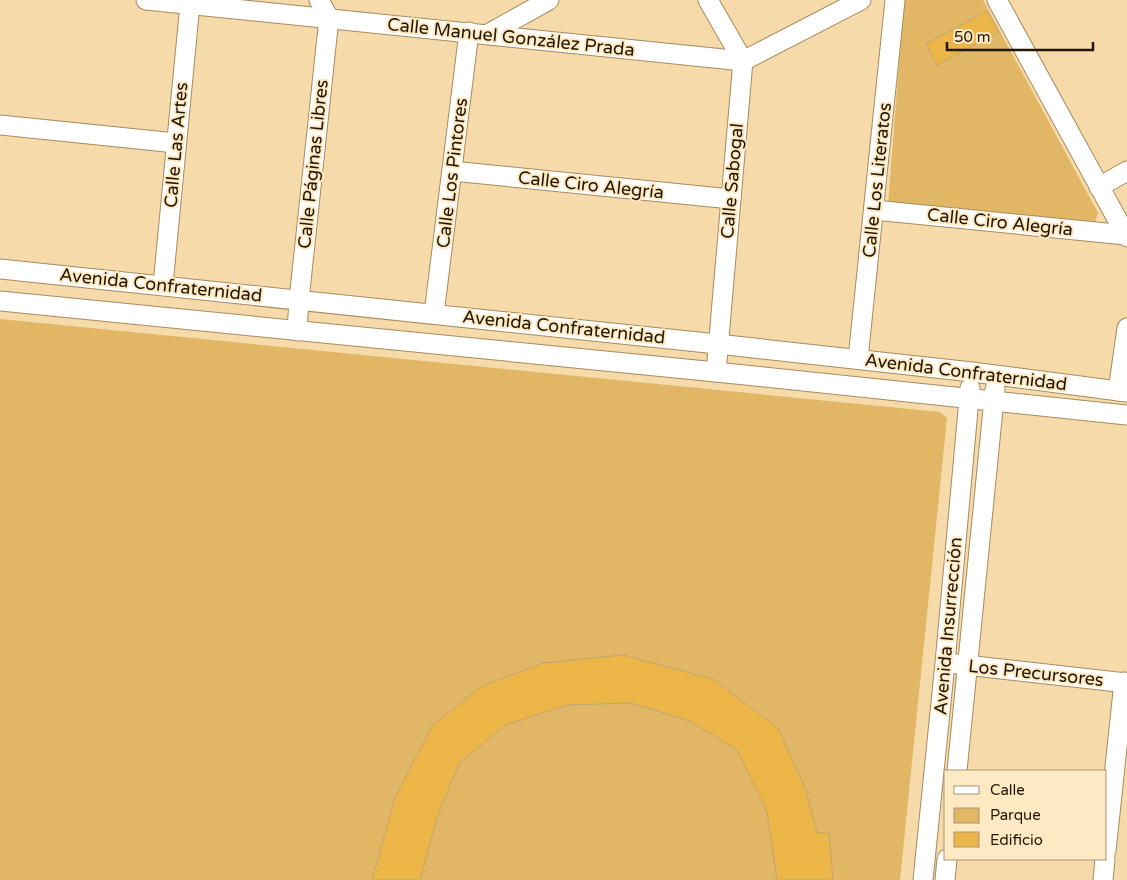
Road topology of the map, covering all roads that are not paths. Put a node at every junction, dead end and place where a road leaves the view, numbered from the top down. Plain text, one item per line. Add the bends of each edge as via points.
1 (146, 0) edge
2 (319, 0) edge
3 (549, 0) edge
4 (708, 0) edge
5 (861, 0) edge
6 (895, 0) edge
7 (997, 0) edge
8 (190, 4) junction
9 (329, 18) junction
10 (469, 32) junction
11 (488, 34) junction
12 (743, 60) junction
13 (0, 126) edge
14 (176, 143) junction
15 (452, 171) junction
16 (1127, 171) edge
17 (1099, 187) junction
18 (731, 199) junction
19 (874, 210) junction
20 (1126, 236) edge
21 (0, 269) edge
22 (163, 285) junction
23 (299, 300) junction
24 (0, 301) edge
25 (434, 314) junction
26 (1127, 328) edge
27 (298, 331) junction
28 (718, 344) junction
29 (858, 359) junction
30 (716, 372) junction
31 (972, 372) junction
32 (996, 374) junction
33 (1123, 392) edge
34 (969, 399) junction
35 (994, 401) junction
36 (1127, 415) edge
37 (945, 663) junction
38 (968, 664) junction
39 (1125, 683) edge
40 (957, 770) edge
41 (1107, 842) edge
42 (948, 860) edge
43 (1105, 860) edge
44 (922, 880) edge
45 (945, 880) edge
46 (1103, 880) edge

1 - 8 street, Calle Manuel González Prada
2 - 9 street
3 - 11 street
4 - 12 street
5 - 12 street
6 - 19 street, Calle Los Literatos
7 - 17 street
8 - 9 street, Calle Manuel González Prada
8 - 14 street, Calle Las Artes
9 - 10 street, Calle Manuel González Prada
9 - 23 street, Calle Páginas Libres
10 - 11 street, Calle Manuel González Prada
10 - 15 street, Calle Los Pintores
11 - 12 street, Calle Manuel González Prada
12 - 18 street, Calle Sabogal
13 - 14 street
14 - 22 street, Calle Las Artes
15 - 18 street, Calle Ciro Alegría
15 - 25 street, Calle Los Pintores
16 - 17 street
17 - 20 street
18 - 28 street, Calle Sabogal
19 - 20 street, Calle Ciro Alegría
19 - 29 street, Calle Los Literatos
21 - 22 street, Avenida Confraternidad
22 - 23 street, Avenida Confraternidad
23 - 25 street, Avenida Confraternidad
23 - 27 street, Calle Páginas Libres
24 - 27 street, Avenida Confraternidad
25 - 28 street, Avenida Confraternidad
26 - 33 street
27 - 30 street, Avenida Confraternidad
28 - 29 street, Avenida Confraternidad
28 - 30 street, Calle Sabogal
29 - 31 street, Avenida Confraternidad
30 - 34 street, Avenida Confraternidad
31 - 32 street, Avenida Confraternidad
31 - 34 street, Avenida Insurrección
32 - 33 street, Avenida Confraternidad
32 - 35 street, Avenida Insurrección
34 - 35 street, Avenida Confraternidad
34 - 37 street, Avenida Insurrección
35 - 36 street, Avenida Confraternidad
35 - 38 street, Avenida Insurrección
37 - 38 street, Los Precursores
37 - 44 street, Avenida Insurrección
38 - 39 street, Los Precursores
38 - 40 street, Avenida Insurrección
39 - 41 street
42 - 45 street
43 - 46 street

